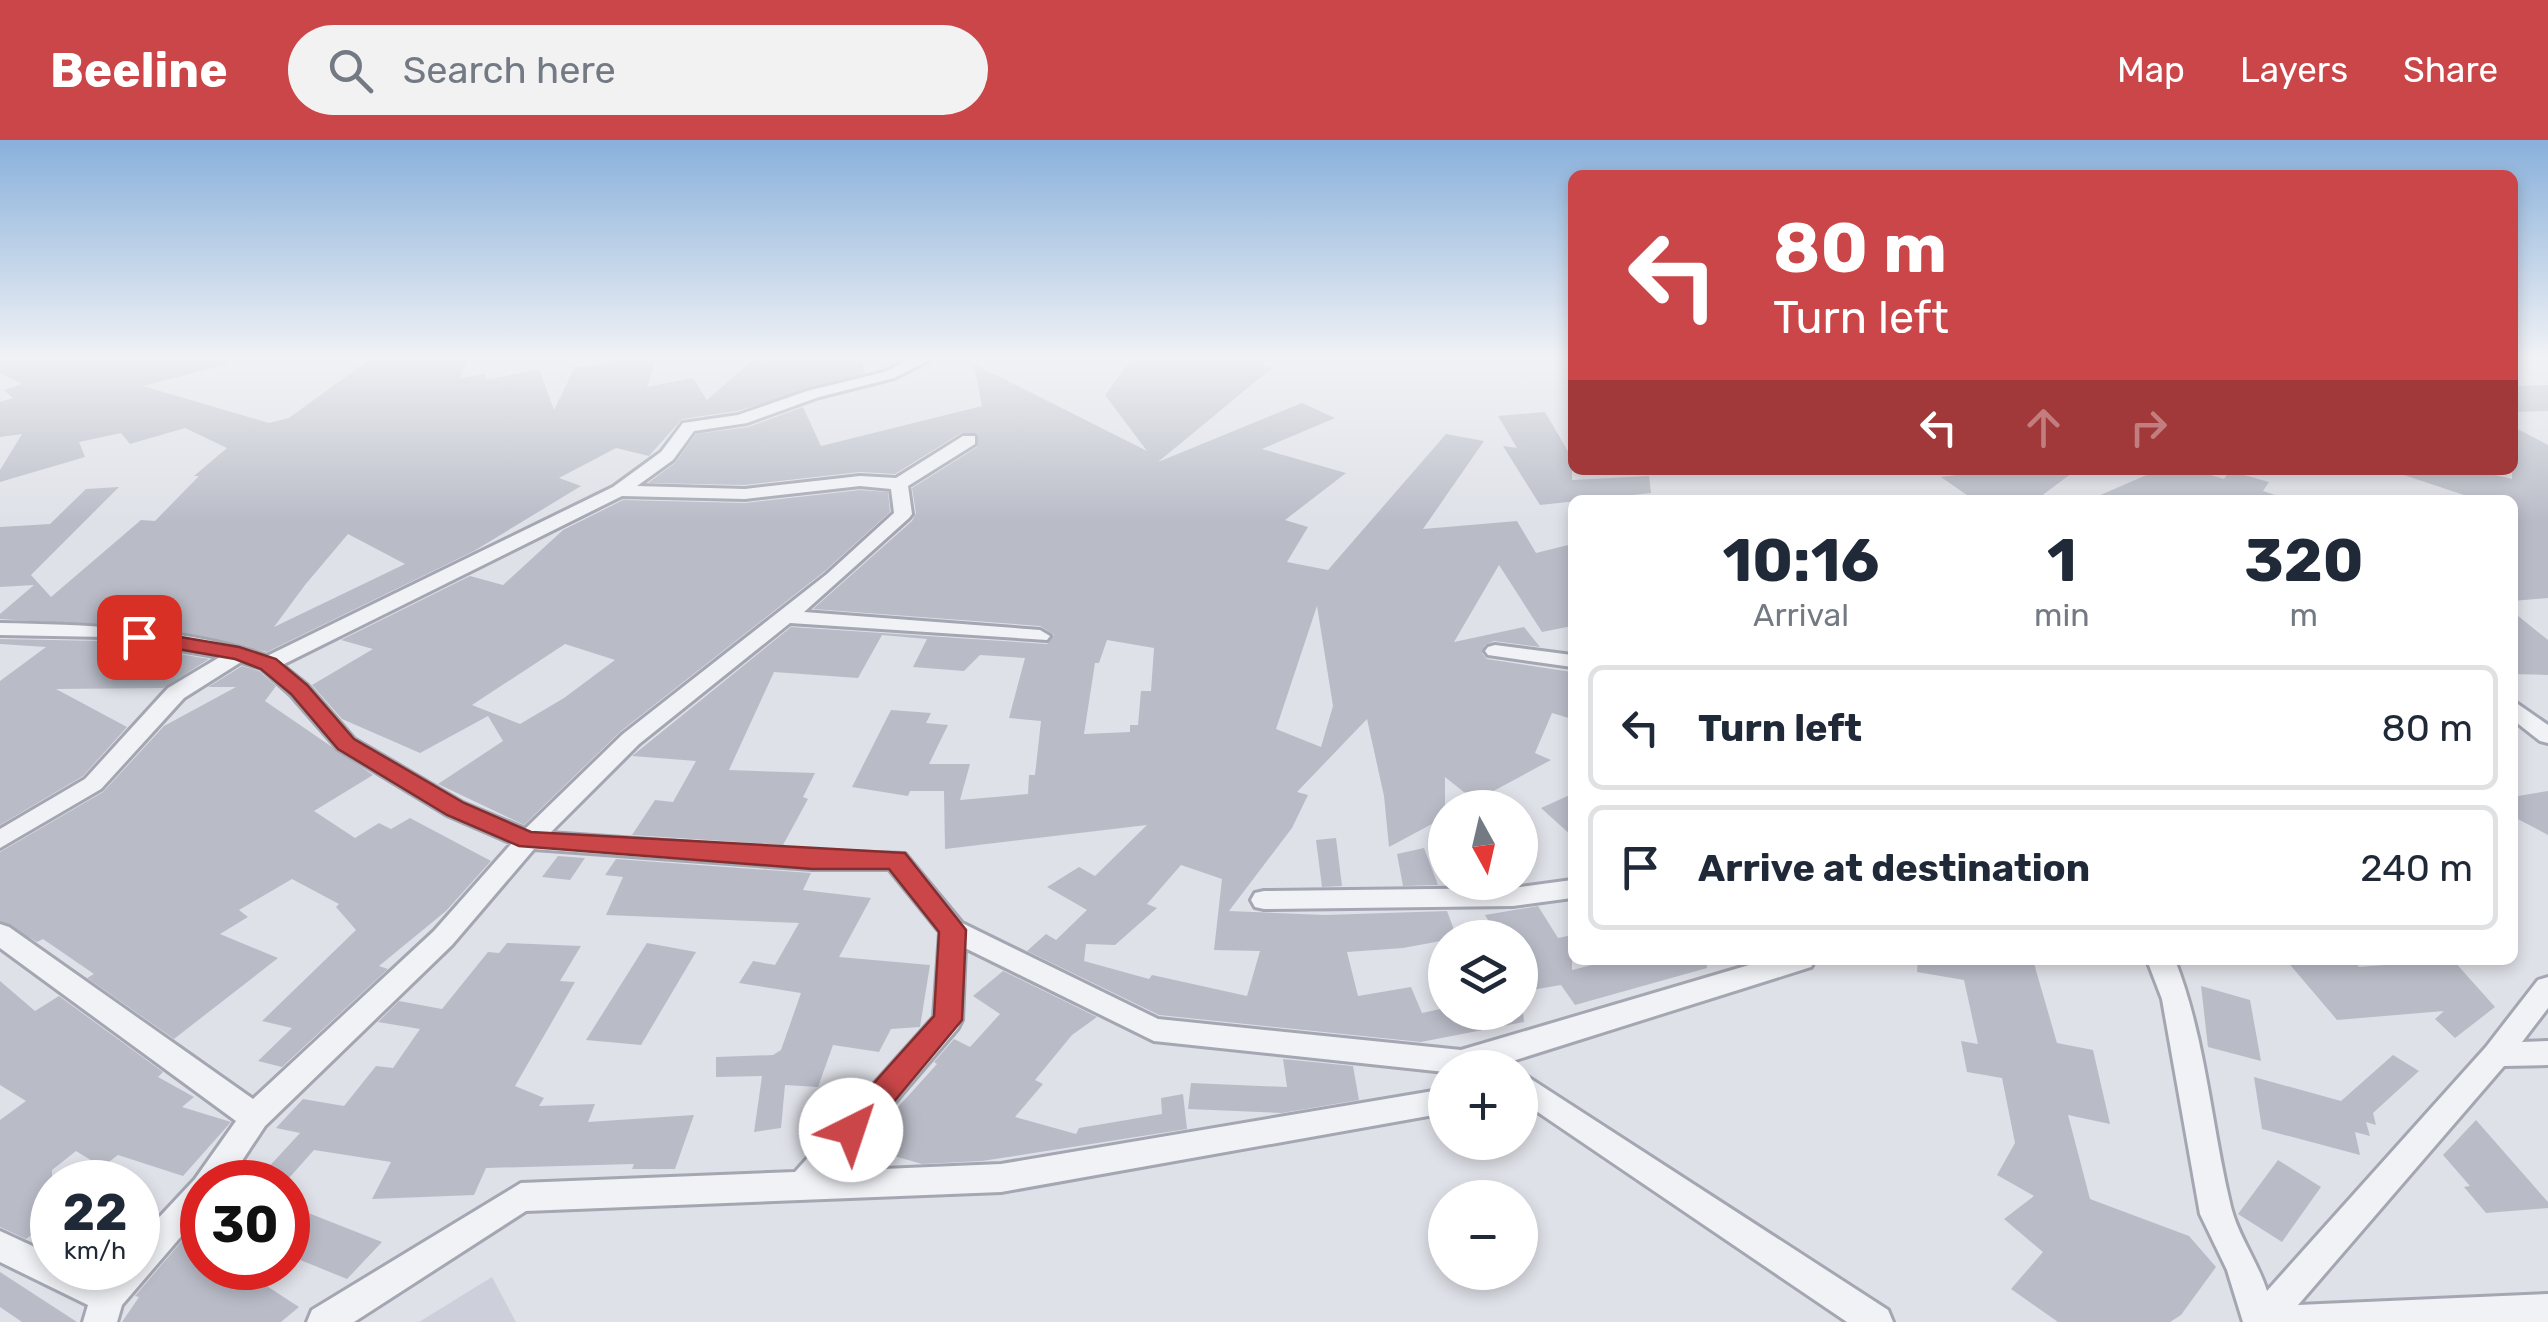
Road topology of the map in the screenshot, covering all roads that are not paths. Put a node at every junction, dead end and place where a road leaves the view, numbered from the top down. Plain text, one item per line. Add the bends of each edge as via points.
1 (765, 411) edge
2 (970, 440) dead end
3 (899, 484) junction
4 (619, 491) junction
5 (782, 616) junction
6 (0, 629) edge
7 (1040, 636) dead end
8 (1494, 651) dead end
9 (239, 654) junction
10 (1568, 661) edge
11 (268, 664) junction
12 (2518, 713) edge
13 (2548, 736) edge
14 (0, 840) edge
15 (528, 840) junction
16 (1568, 890) edge
17 (1264, 900) dead end
18 (953, 930) junction
19 (0, 934) edge
20 (1784, 965) edge
21 (2163, 965) edge
22 (2548, 988) edge
23 (1515, 1050) edge
24 (2548, 1053) edge
25 (2496, 1055) junction
26 (1428, 1061) edge
27 (1538, 1098) edge
28 (1428, 1103) edge
29 (254, 1117) junction
30 (229, 1160) edge
31 (803, 1186) junction
32 (180, 1215) edge
33 (160, 1237) edge
34 (0, 1246) edge
35 (103, 1310) edge
36 (2548, 1310) edge
37 (324, 1322) edge
38 (1876, 1322) edge
39 (2261, 1322) edge
40 (2284, 1322) edge

1 - 4 street via 688,427 666,456
2 - 3 street
3 - 4 street via 860,480 746,494
3 - 5 street via 903,514
4 - 11 street
5 - 7 street
5 - 15 street via 631,739
6 - 9 street via 105,631
8 - 10 street
9 - 11 street
9 - 14 street via 176,693 94,784
11 - 15 street via 346,744 455,809
12 - 13 street
15 - 18 street via 896,860
15 - 29 street via 443,938
16 - 17 street via 1513,897
18 - 26 street via 1154,1030
18 - 31 street via 948,1020
19 - 29 street
20 - 23 street
21 - 39 street via 2176,999 2216,1214 2244,1267
22 - 25 street
24 - 25 street
25 - 39 street
27 - 38 street
28 - 31 street via 1001,1178
29 - 30 street
31 - 37 street via 522,1197
32 - 33 street
34 - 35 street
36 - 40 street

